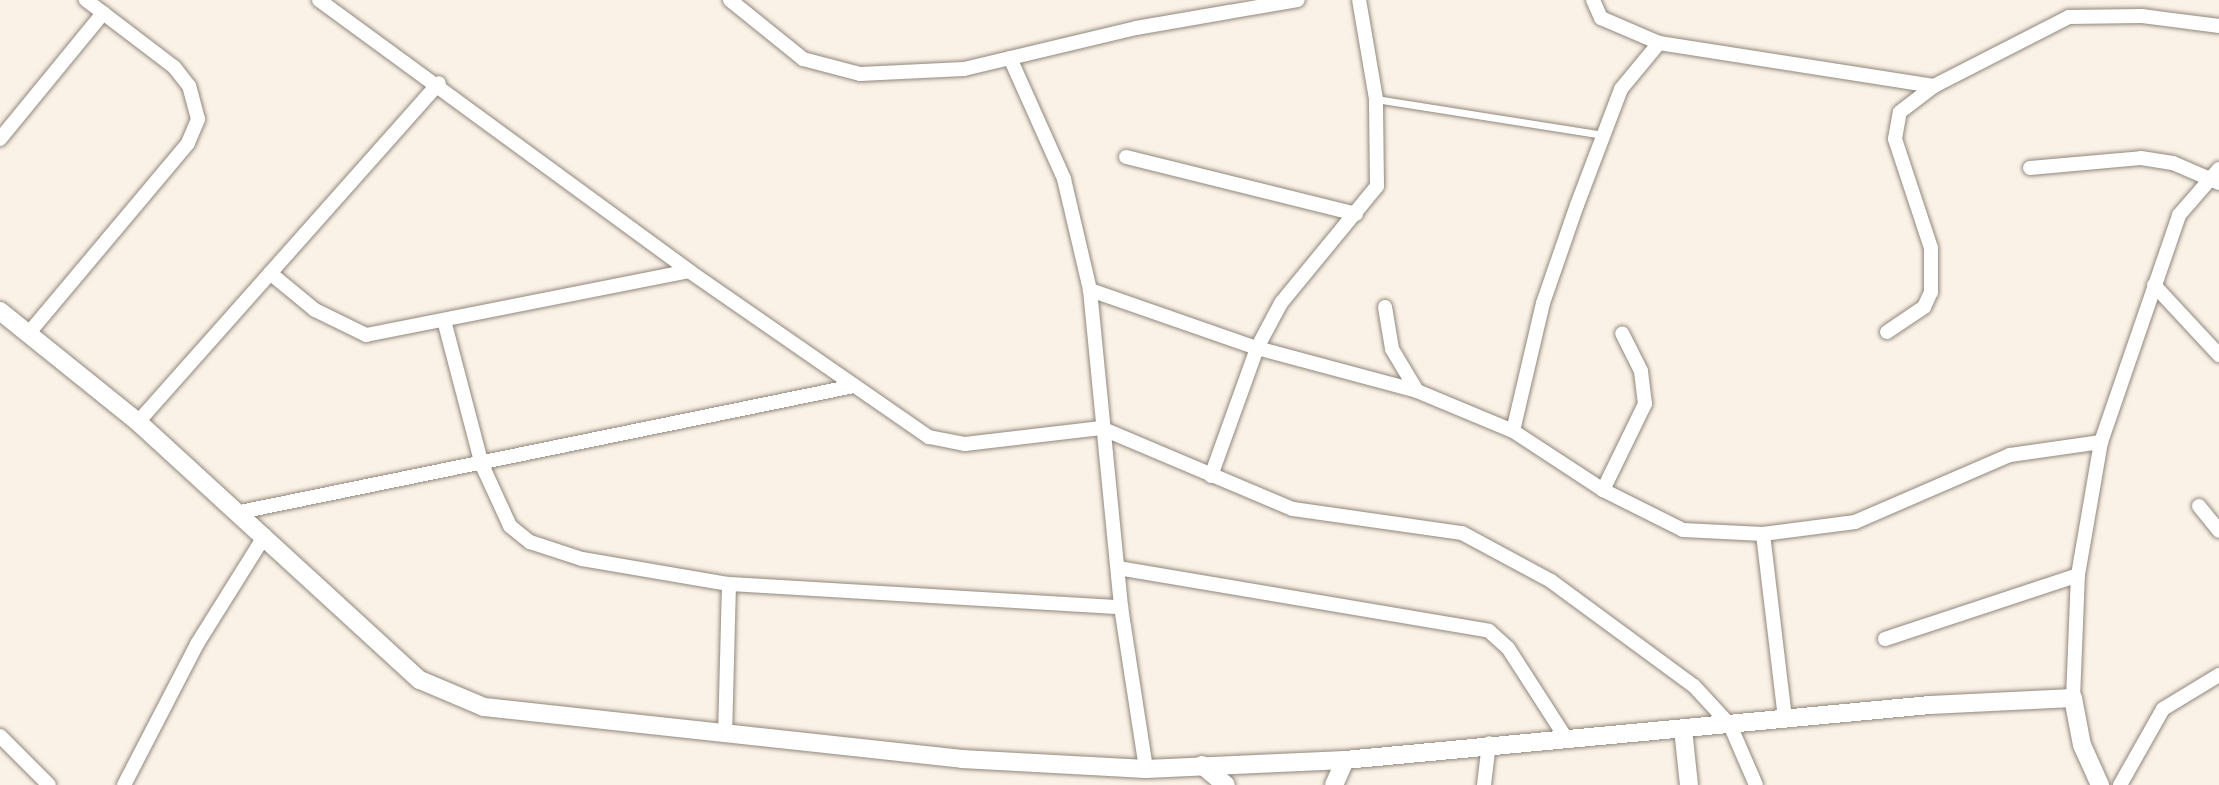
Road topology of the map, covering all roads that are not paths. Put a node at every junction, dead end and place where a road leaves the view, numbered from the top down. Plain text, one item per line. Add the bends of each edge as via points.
1 (86, 0) edge
2 (319, 0) edge
3 (730, 0) edge
4 (1298, 0) edge
5 (1359, 0) edge
6 (1593, 0) edge
7 (103, 13) junction
8 (2219, 26) edge
9 (1659, 43) junction
10 (1010, 58) junction
11 (439, 83) junction
12 (1934, 86) junction
13 (1376, 99) junction
14 (1603, 135) junction
15 (0, 139) edge
16 (1126, 157) dead end
17 (2030, 168) dead end
18 (2216, 177) edge
19 (1356, 214) junction
20 (689, 271) junction
21 (270, 273) junction
22 (2154, 285) junction
23 (1090, 290) junction
24 (1385, 307) dead end
25 (0, 311) edge
26 (445, 324) junction
27 (1887, 332) dead end
28 (1622, 333) dead end
29 (28, 334) junction
30 (1257, 348) junction
31 (2219, 355) edge
32 (854, 386) junction
33 (1417, 391) junction
34 (138, 422) junction
35 (1101, 428) junction
36 (1513, 431) junction
37 (2101, 442) junction
38 (482, 465) junction
39 (1211, 476) junction
40 (1603, 490) junction
41 (2199, 506) dead end
42 (240, 512) junction
43 (2219, 531) edge
44 (1763, 534) junction
45 (265, 535) junction
46 (1118, 568) junction
47 (2078, 575) junction
48 (729, 584) junction
49 (1121, 607) junction
50 (1885, 639) dead end
51 (2219, 675) edge
52 (2073, 698) junction
53 (1785, 718) junction
54 (1730, 725) junction
55 (1683, 729) junction
56 (725, 734) junction
57 (0, 736) edge
58 (1566, 738) junction
59 (1489, 743) junction
60 (1345, 760) junction
61 (1202, 765) junction
62 (1146, 769) junction
63 (49, 785) edge
64 (124, 785) edge
65 (1226, 785) edge
66 (1334, 785) edge
67 (1484, 785) edge
68 (1689, 785) edge
69 (1756, 785) edge
70 (2100, 785) edge
71 (2120, 785) edge

1 - 7 street
2 - 11 street
3 - 10 street via 818,67 860,74 923,74
4 - 10 street
5 - 13 street
6 - 9 street via 1601,18
7 - 15 street
7 - 29 street via 182,76 198,119 188,143
8 - 12 street via 2142,16 2069,17
9 - 12 street
9 - 14 street via 1629,75
10 - 23 street via 1064,179
11 - 20 street
11 - 21 street
12 - 27 street via 1900,112 1895,139 1931,248 1931,292 1924,307
13 - 14 lane
13 - 19 street via 1380,169 1370,199
14 - 36 street via 1543,303
16 - 19 street
17 - 18 street via 2141,158
18 - 22 street via 2185,202
19 - 30 street via 1293,287
20 - 26 street
20 - 32 street via 774,324
21 - 26 street via 315,310 366,335
21 - 34 street
22 - 31 street
22 - 37 street
23 - 30 street
23 - 35 street
24 - 33 street via 1392,349
25 - 29 street
26 - 38 street
28 - 40 street via 1641,371 1645,404
29 - 34 street
30 - 33 street
30 - 39 street
32 - 35 street via 946,443
32 - 38 street
33 - 36 street
34 - 42 street
35 - 39 street
35 - 46 street
36 - 40 street
37 - 44 street via 2010,455 1885,514
37 - 47 street
38 - 42 street
38 - 48 street via 510,526 530,542 582,559
39 - 54 street via 1293,509 1432,525 1499,550 1660,659
40 - 44 street via 1683,530
41 - 43 street
42 - 45 street
44 - 53 street
45 - 56 street via 420,680 448,695 520,712
45 - 64 street via 197,644
46 - 49 street
46 - 58 street via 1489,631 1508,648
47 - 50 street
47 - 52 street
48 - 49 street
48 - 56 street
49 - 62 street
51 - 71 street via 2163,709
52 - 53 street
52 - 70 street via 2082,745
53 - 54 street
54 - 55 street
54 - 69 street
55 - 58 street
55 - 68 street
56 - 62 street via 1051,767
57 - 63 street
58 - 59 street
59 - 60 street
59 - 67 street
60 - 61 street
60 - 66 street
61 - 62 street
61 - 65 street

